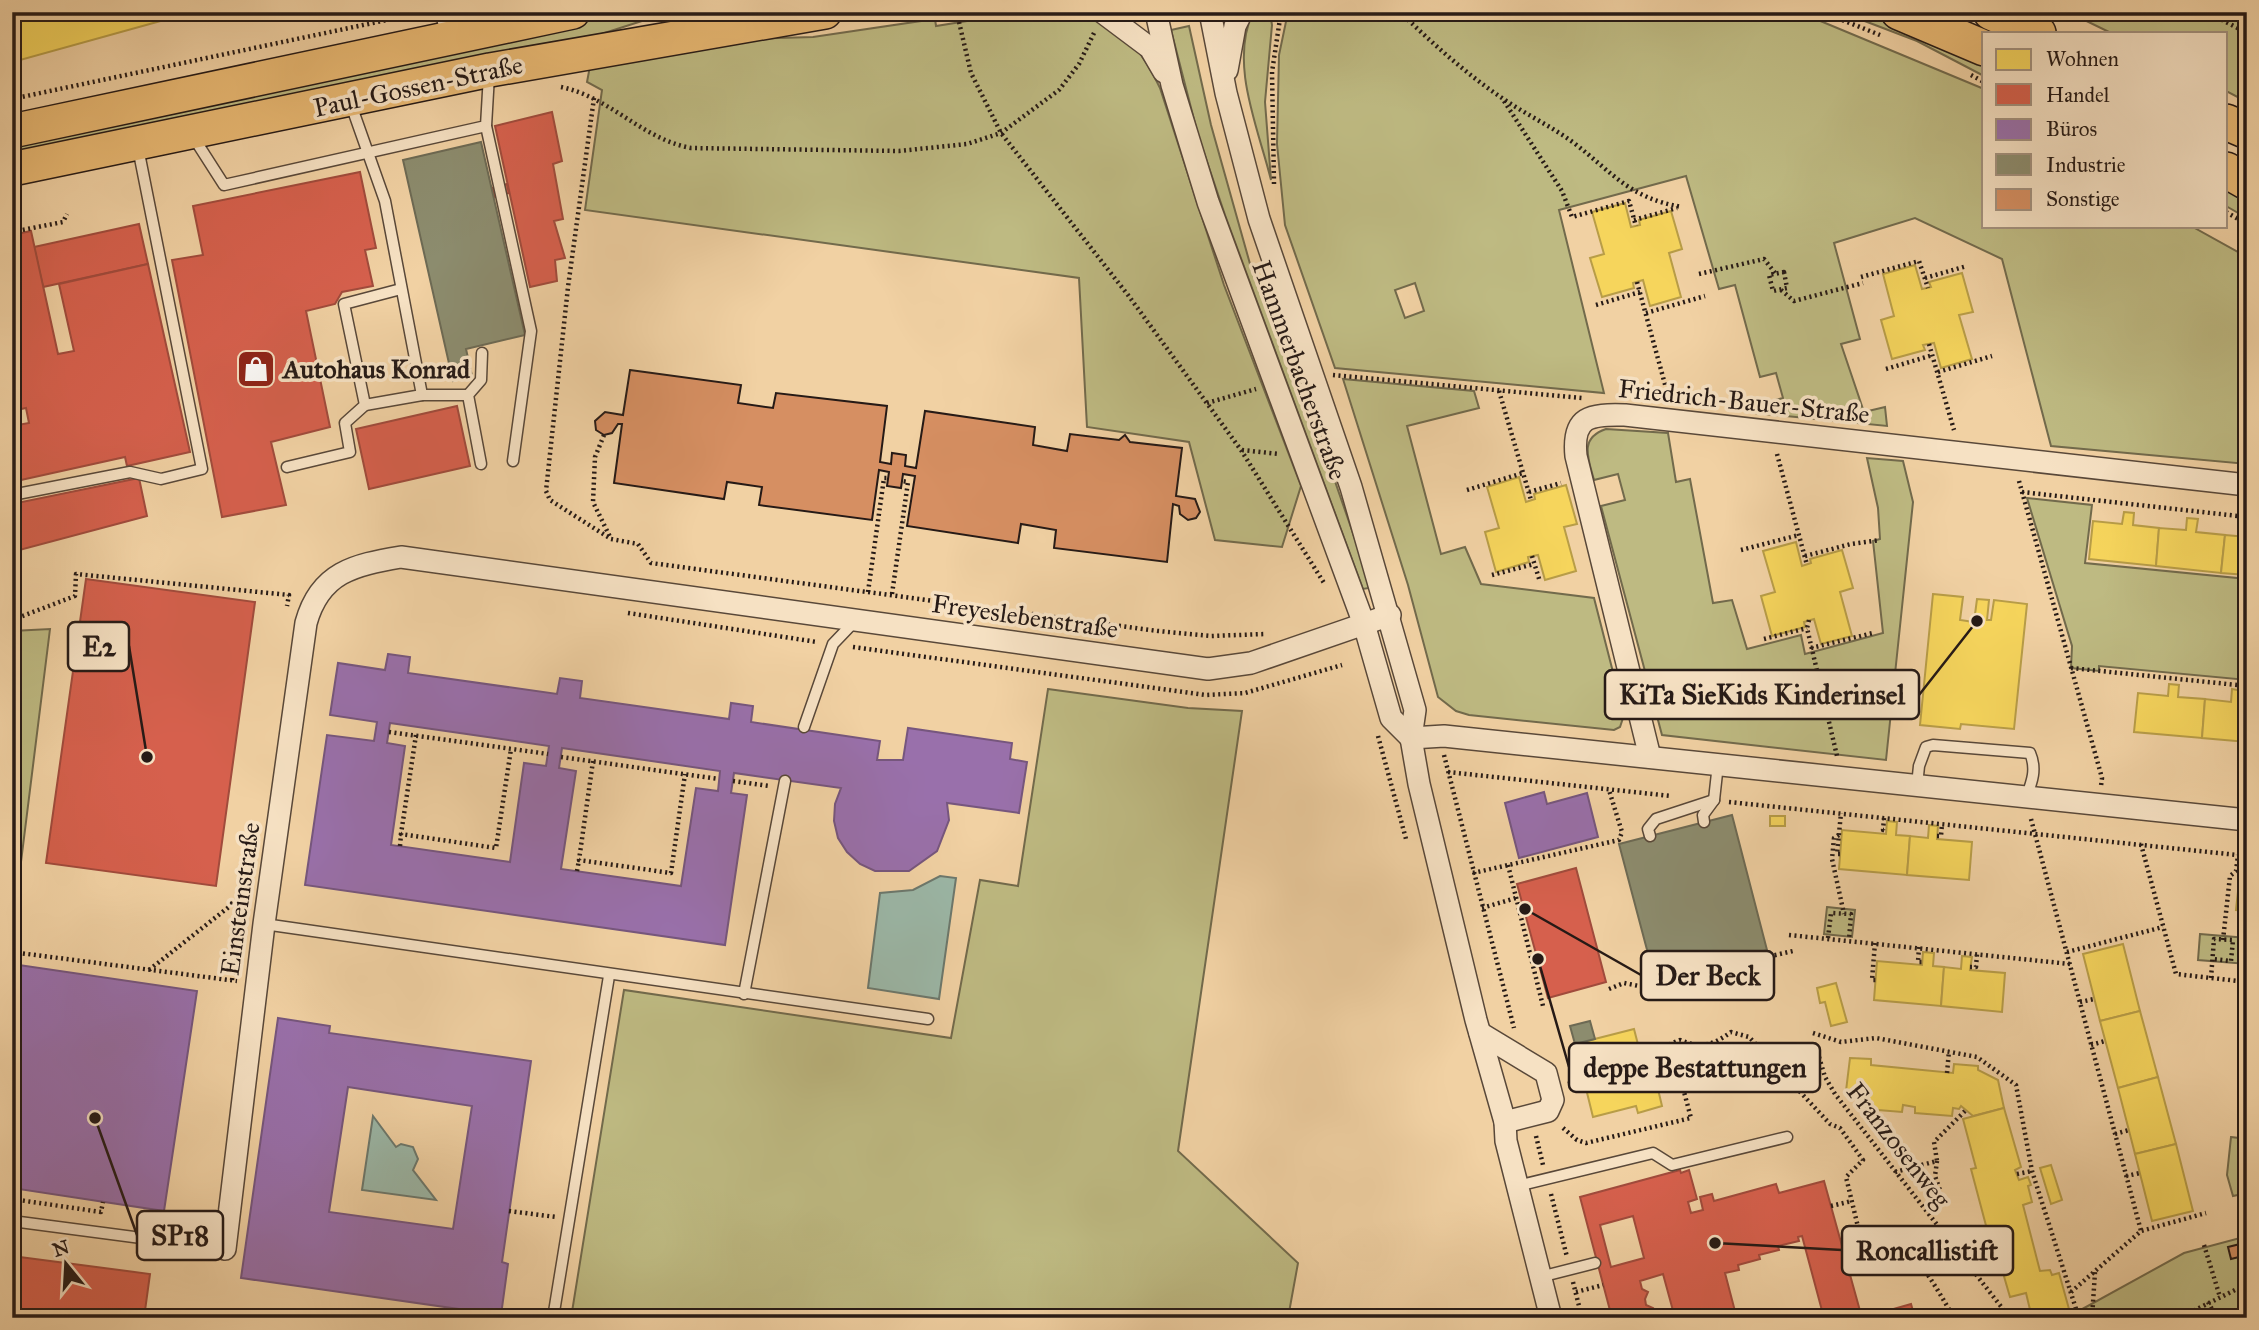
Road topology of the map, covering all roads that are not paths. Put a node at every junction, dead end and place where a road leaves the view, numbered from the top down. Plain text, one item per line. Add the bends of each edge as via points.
1 (573, 12) edge
2 (825, 12) edge
3 (1102, 12) edge
4 (1156, 12) edge
5 (1210, 12) edge
6 (1242, 12) edge
7 (1899, 12) edge
8 (1991, 12) edge
9 (450, 25) edge
10 (2036, 32) edge
11 (1982, 47) edge
12 (490, 71) junction
13 (1172, 85) junction
14 (1226, 93) junction
15 (349, 100) junction
16 (2228, 122) edge
17 (486, 126) junction
18 (12, 131) edge
19 (2247, 131) edge
20 (190, 133) junction
21 (137, 144) junction
22 (367, 154) junction
23 (12, 169) edge
24 (2228, 171) edge
25 (2247, 182) edge
26 (401, 289) junction
27 (482, 353) dead end
28 (422, 395) junction
29 (468, 395) junction
30 (365, 405) junction
31 (513, 461) dead end
32 (481, 464) dead end
33 (288, 467) dead end
34 (2247, 485) edge
35 (12, 495) edge
36 (646, 591) joint
37 (1390, 615) junction
38 (855, 621) junction
39 (1355, 627) junction
40 (804, 727) dead end
41 (1411, 738) junction
42 (1650, 757) junction
43 (1718, 764) junction
44 (784, 785) road end
45 (1917, 785) junction
46 (2026, 798) junction
47 (1714, 800) junction
48 (2247, 820) edge
49 (1704, 822) dead end
50 (1650, 836) dead end
51 (264, 924) junction
52 (609, 976) junction
53 (744, 994) junction
54 (928, 1019) dead end
55 (1480, 1034) junction
56 (1505, 1122) junction
57 (1787, 1137) dead end
58 (1517, 1186) junction
59 (12, 1221) edge
60 (225, 1248) joint
61 (1595, 1263) dead end
62 (1541, 1277) junction
63 (553, 1318) edge
64 (1551, 1318) edge

1 - 9 main road, Paul-Gossen-Straße
2 - 12 main road, Paul-Gossen-Straße
3 - 13 street via 1150,48
4 - 13 street, Hammerbacherstraße
5 - 14 street, Hammerbacherstraße
6 - 14 street, Hammerbacherstraße via 1228,56
7 - 11 highway
8 - 10 highway
9 - 18 main road, Paul-Gossen-Straße
12 - 15 main road, Paul-Gossen-Straße
12 - 17 lane
13 - 39 street, Hammerbacherstraße
14 - 37 street, Hammerbacherstraße via 1259,219
15 - 20 main road, Paul-Gossen-Straße
15 - 22 lane
16 - 19 highway
17 - 22 lane
17 - 31 lane via 531,331
20 - 21 main road, Paul-Gossen-Straße
20 - 22 lane via 224,185
21 - 23 main road, Paul-Gossen-Straße
21 - 35 lane via 202,469 161,478 130,472
22 - 26 lane via 385,201
24 - 25 highway
26 - 28 lane
26 - 30 lane via 344,304
27 - 29 lane via 481,380
28 - 29 lane
28 - 30 lane
29 - 32 lane
30 - 33 lane via 345,423 350,452
34 - 42 street, Friedrich-Bauer-Straße via 1675,420 1605,414 1581,422 1574,443 1581,477
36 - 38 street, Freyeslebenstraße
36 - 51 street, Einsteinstraße via 401,557 368,563 319,590 306,622
37 - 39 street, Freyeslebenstraße
37 - 41 street, Hammerbacherstraße via 1415,710
38 - 39 street, Freyeslebenstraße via 1208,668 1251,663
38 - 40 lane via 833,644
39 - 41 street, Hammerbacherstraße via 1391,718
41 - 42 street via 1439,736
41 - 55 street, Hammerbacherstraße
42 - 43 street
43 - 45 street
43 - 47 lane
44 - 53 lane
45 - 46 street
45 - 46 lane via 1926,747 2030,752 2034,778
46 - 48 street
47 - 49 lane via 1703,815
47 - 50 lane via 1656,819 1648,829
51 - 52 lane
51 - 60 street, Einsteinstraße
52 - 53 lane
52 - 63 lane
53 - 54 lane
55 - 56 street, Hammerbacherstraße
55 - 56 street via 1546,1073 1553,1100 1548,1111
56 - 58 street, Hammerbacherstraße
57 - 58 lane via 1672,1165 1653,1153
58 - 62 street, Hammerbacherstraße
59 - 60 lane
61 - 62 lane
62 - 64 street, Hammerbacherstraße

